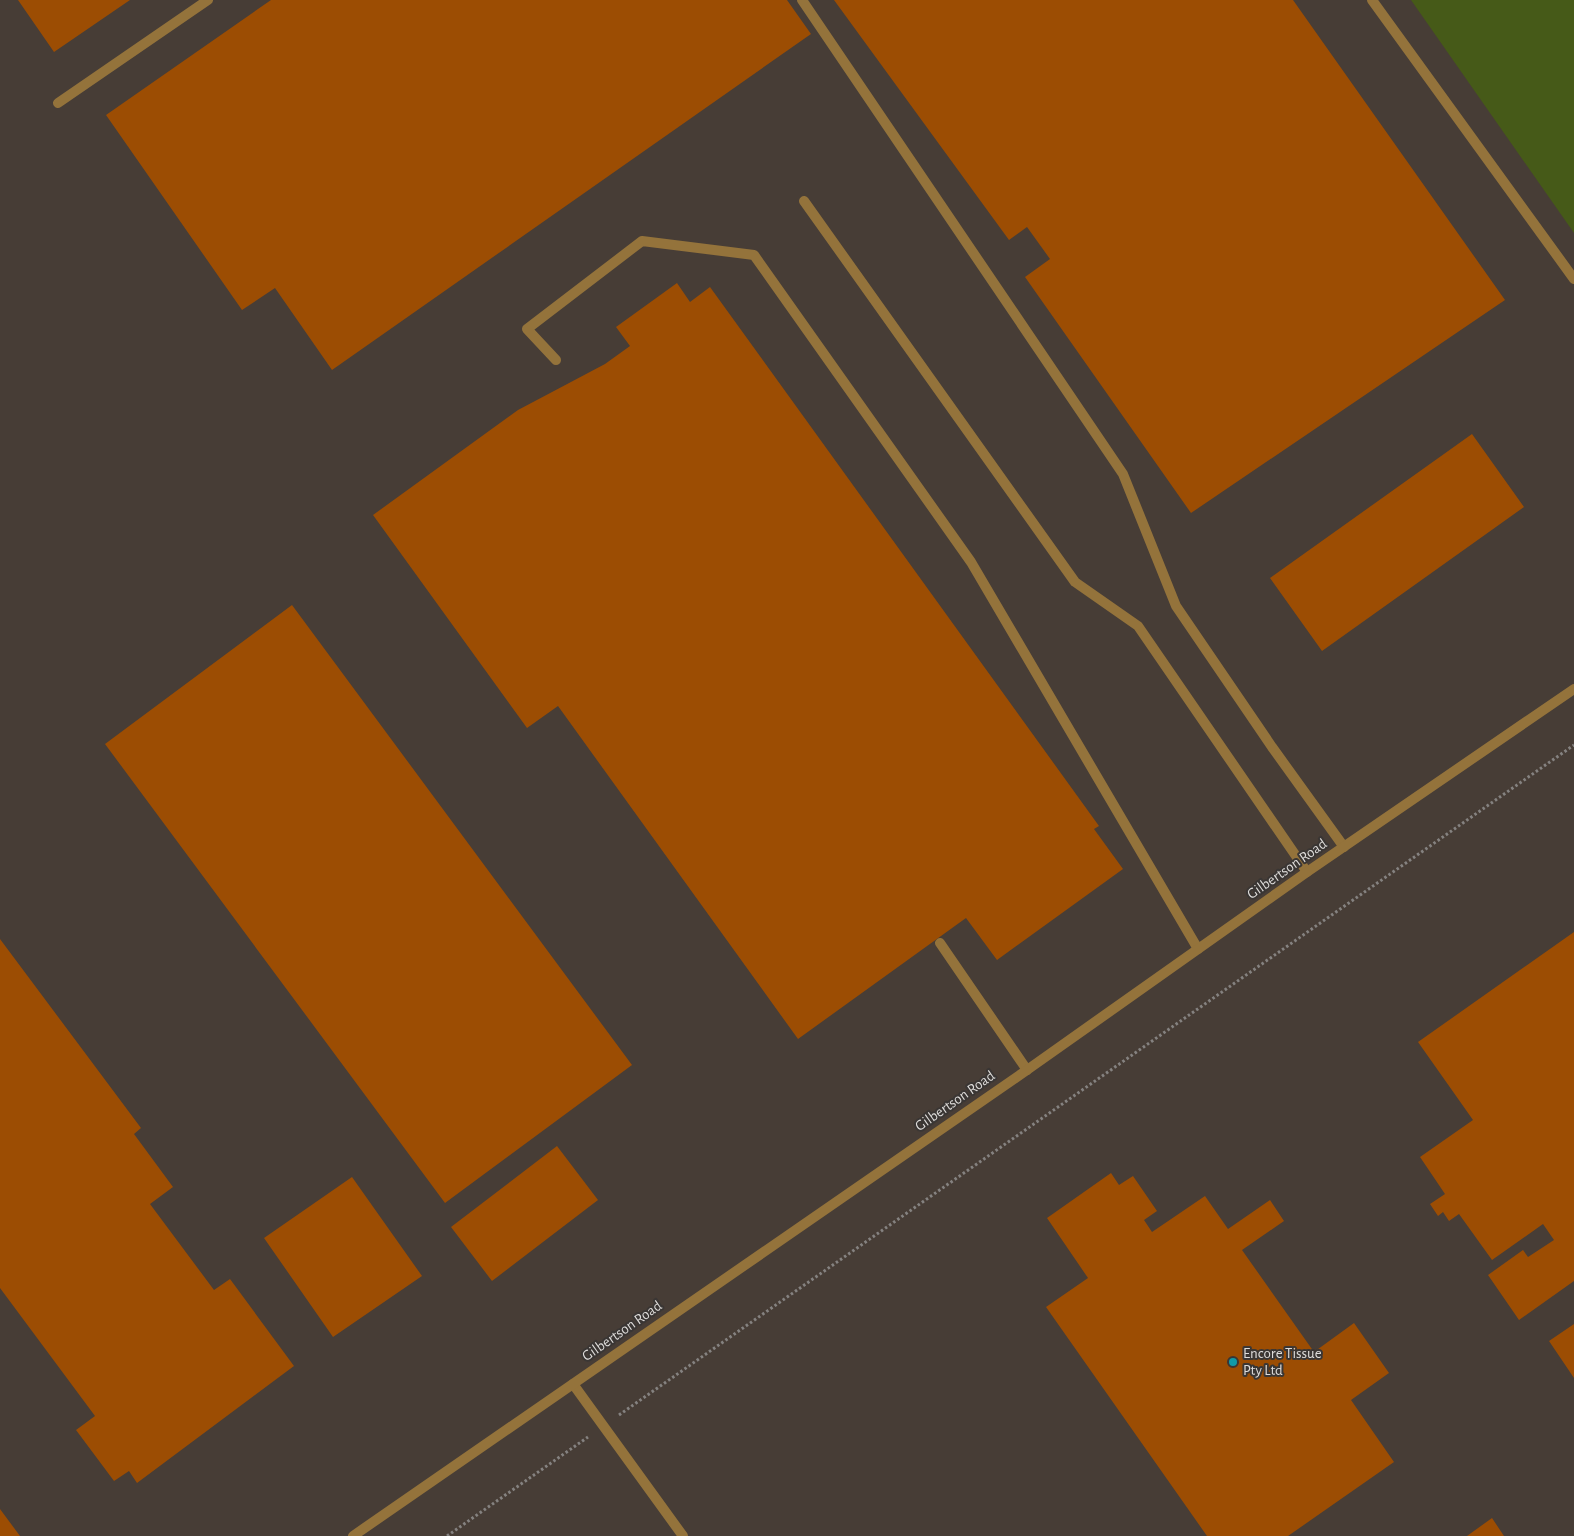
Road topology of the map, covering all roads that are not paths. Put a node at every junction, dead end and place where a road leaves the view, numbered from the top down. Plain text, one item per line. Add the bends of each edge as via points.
1 (208, 0) edge
2 (802, 0) edge
3 (1372, 0) edge
4 (58, 103) dead end
5 (804, 201) dead end
6 (1574, 280) edge
7 (556, 360) dead end
8 (1574, 689) edge
9 (1344, 848) junction
10 (1308, 872) junction
11 (940, 943) dead end
12 (1198, 949) junction
13 (1027, 1070) junction
14 (573, 1384) junction
15 (353, 1536) edge
16 (683, 1536) edge

1 - 4 street
2 - 9 street via 1123,474 1176,606
3 - 6 street
5 - 10 street via 1075,582 1138,626
7 - 12 street via 528,329 642,241 754,255 971,562
8 - 9 street, Gilbertson Road
9 - 10 street, Gilbertson Road
10 - 12 street, Gilbertson Road
11 - 13 street
12 - 13 street, Gilbertson Road
13 - 14 street, Gilbertson Road
14 - 15 street, Gilbertson Road
14 - 16 street

